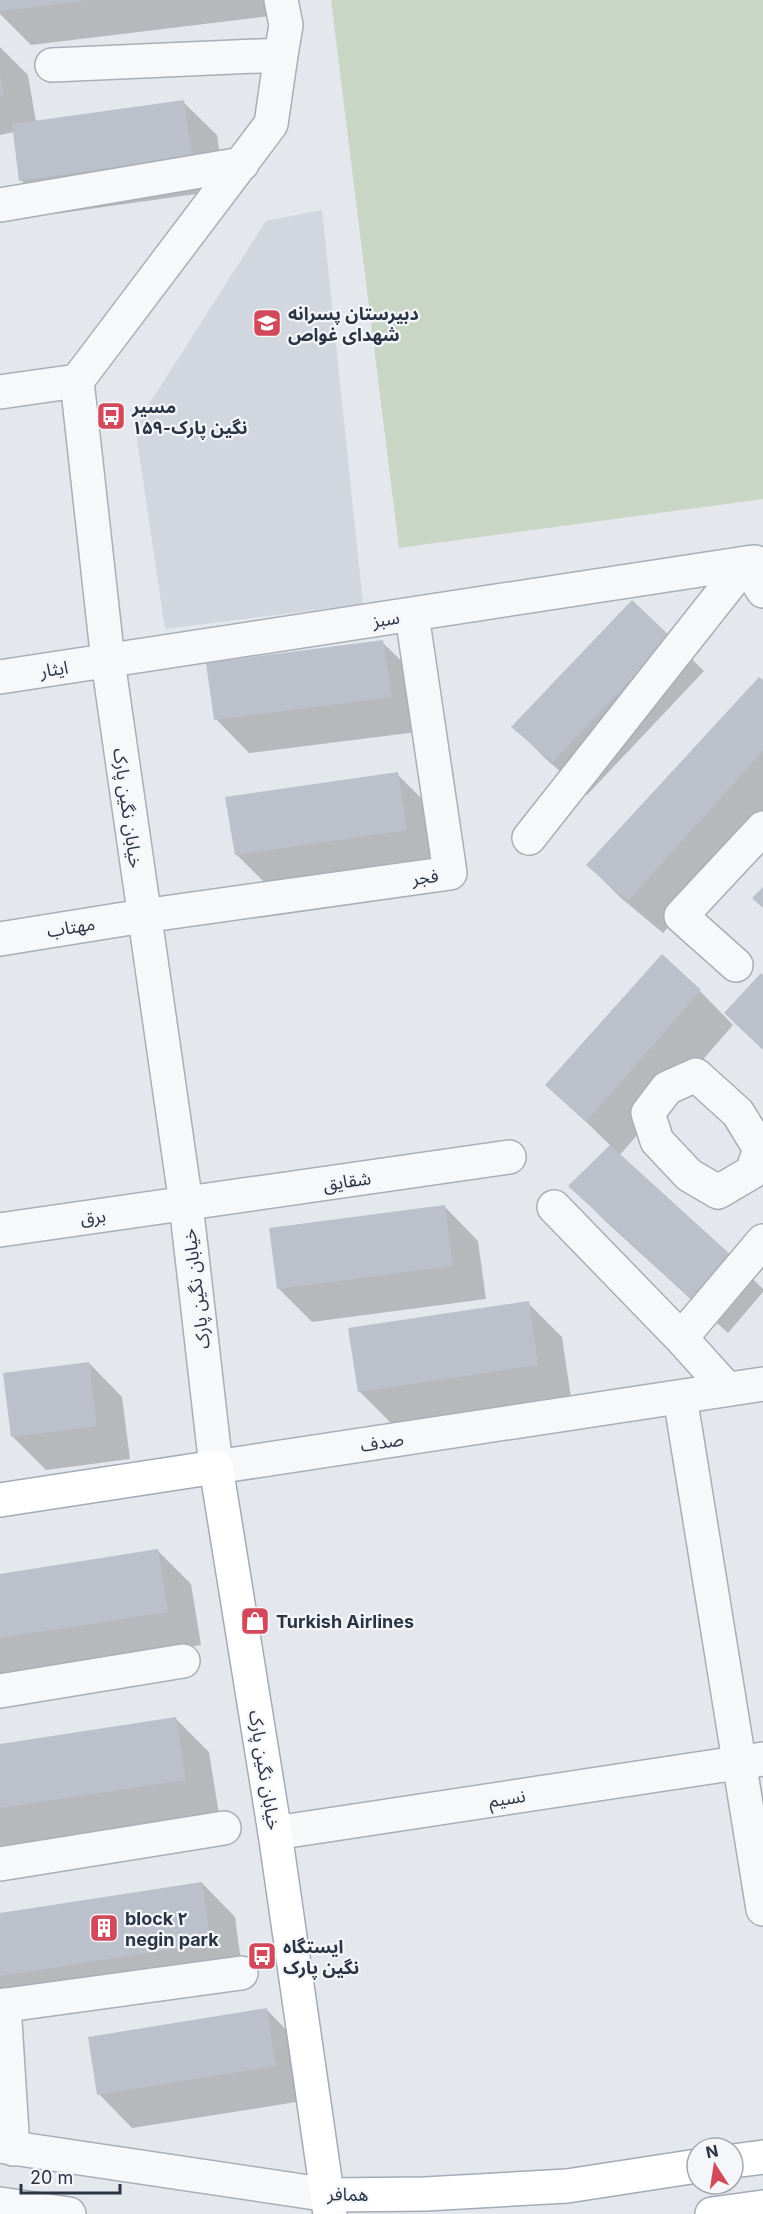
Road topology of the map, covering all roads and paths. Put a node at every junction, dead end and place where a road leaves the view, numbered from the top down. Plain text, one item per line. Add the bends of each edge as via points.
1 (281, 0) edge
2 (281, 55) junction
3 (52, 65) dead end
4 (242, 164) junction
5 (0, 205) edge
6 (77, 381) junction
7 (0, 392) edge
8 (754, 562) edge
9 (763, 591) edge
10 (412, 615) junction
11 (108, 661) junction
12 (0, 677) edge
13 (763, 828) edge
14 (529, 837) dead end
15 (143, 916) junction
16 (0, 939) edge
17 (736, 965) dead end
18 (509, 1157) dead end
19 (186, 1204) junction
20 (554, 1207) dead end
21 (0, 1230) edge
22 (763, 1241) edge
23 (681, 1338) junction
24 (763, 1384) edge
25 (727, 1389) junction
26 (680, 1397) junction
27 (216, 1467) junction
28 (0, 1500) edge
29 (183, 1661) dead end
30 (0, 1691) edge
31 (751, 1761) edge
32 (224, 1828) dead end
33 (275, 1833) junction
34 (0, 1864) edge
35 (763, 1909) edge
36 (241, 1973) dead end
37 (2, 2005) edge
38 (7, 2148) edge
39 (763, 2157) edge
40 (745, 2159) edge
41 (685, 2168) edge
42 (0, 2204) edge
43 (329, 2205) edge
44 (763, 2207) edge
45 (69, 2214) edge
46 (712, 2214) edge

1 - 2 street via 286,25
2 - 3 street
2 - 4 street via 271,124
4 - 5 street
4 - 6 street
6 - 7 street
6 - 11 street, خیابان نگین پارک
8 - 9 street
8 - 10 street, سبز
8 - 14 street
10 - 11 street, سبز
10 - 15 street, فجر via 450,873
11 - 12 street, ایثار
11 - 15 street, خیابان نگین پارک
13 - 17 street via 681,916
15 - 16 street, مهتاب
15 - 19 street, خیابان نگین پارک
18 - 19 street, شقایق
19 - 21 street, برق
19 - 27 street, خیابان نگین پارک
20 - 23 street
22 - 23 street
23 - 25 street
24 - 25 street, صدف
25 - 26 street, صدف
26 - 27 street, صدف
26 - 31 street
27 - 28 main road, صدف
27 - 33 main road, خیابان نگین پارک
29 - 30 street
31 - 33 street, نسیم
31 - 35 street
32 - 34 street
33 - 43 main road, خیابان نگین پارک
36 - 37 street
37 - 38 street
38 - 43 street, همافر
39 - 40 main road
41 - 43 main road, همافر via 567,2186 425,2194
42 - 45 street
44 - 46 main road

